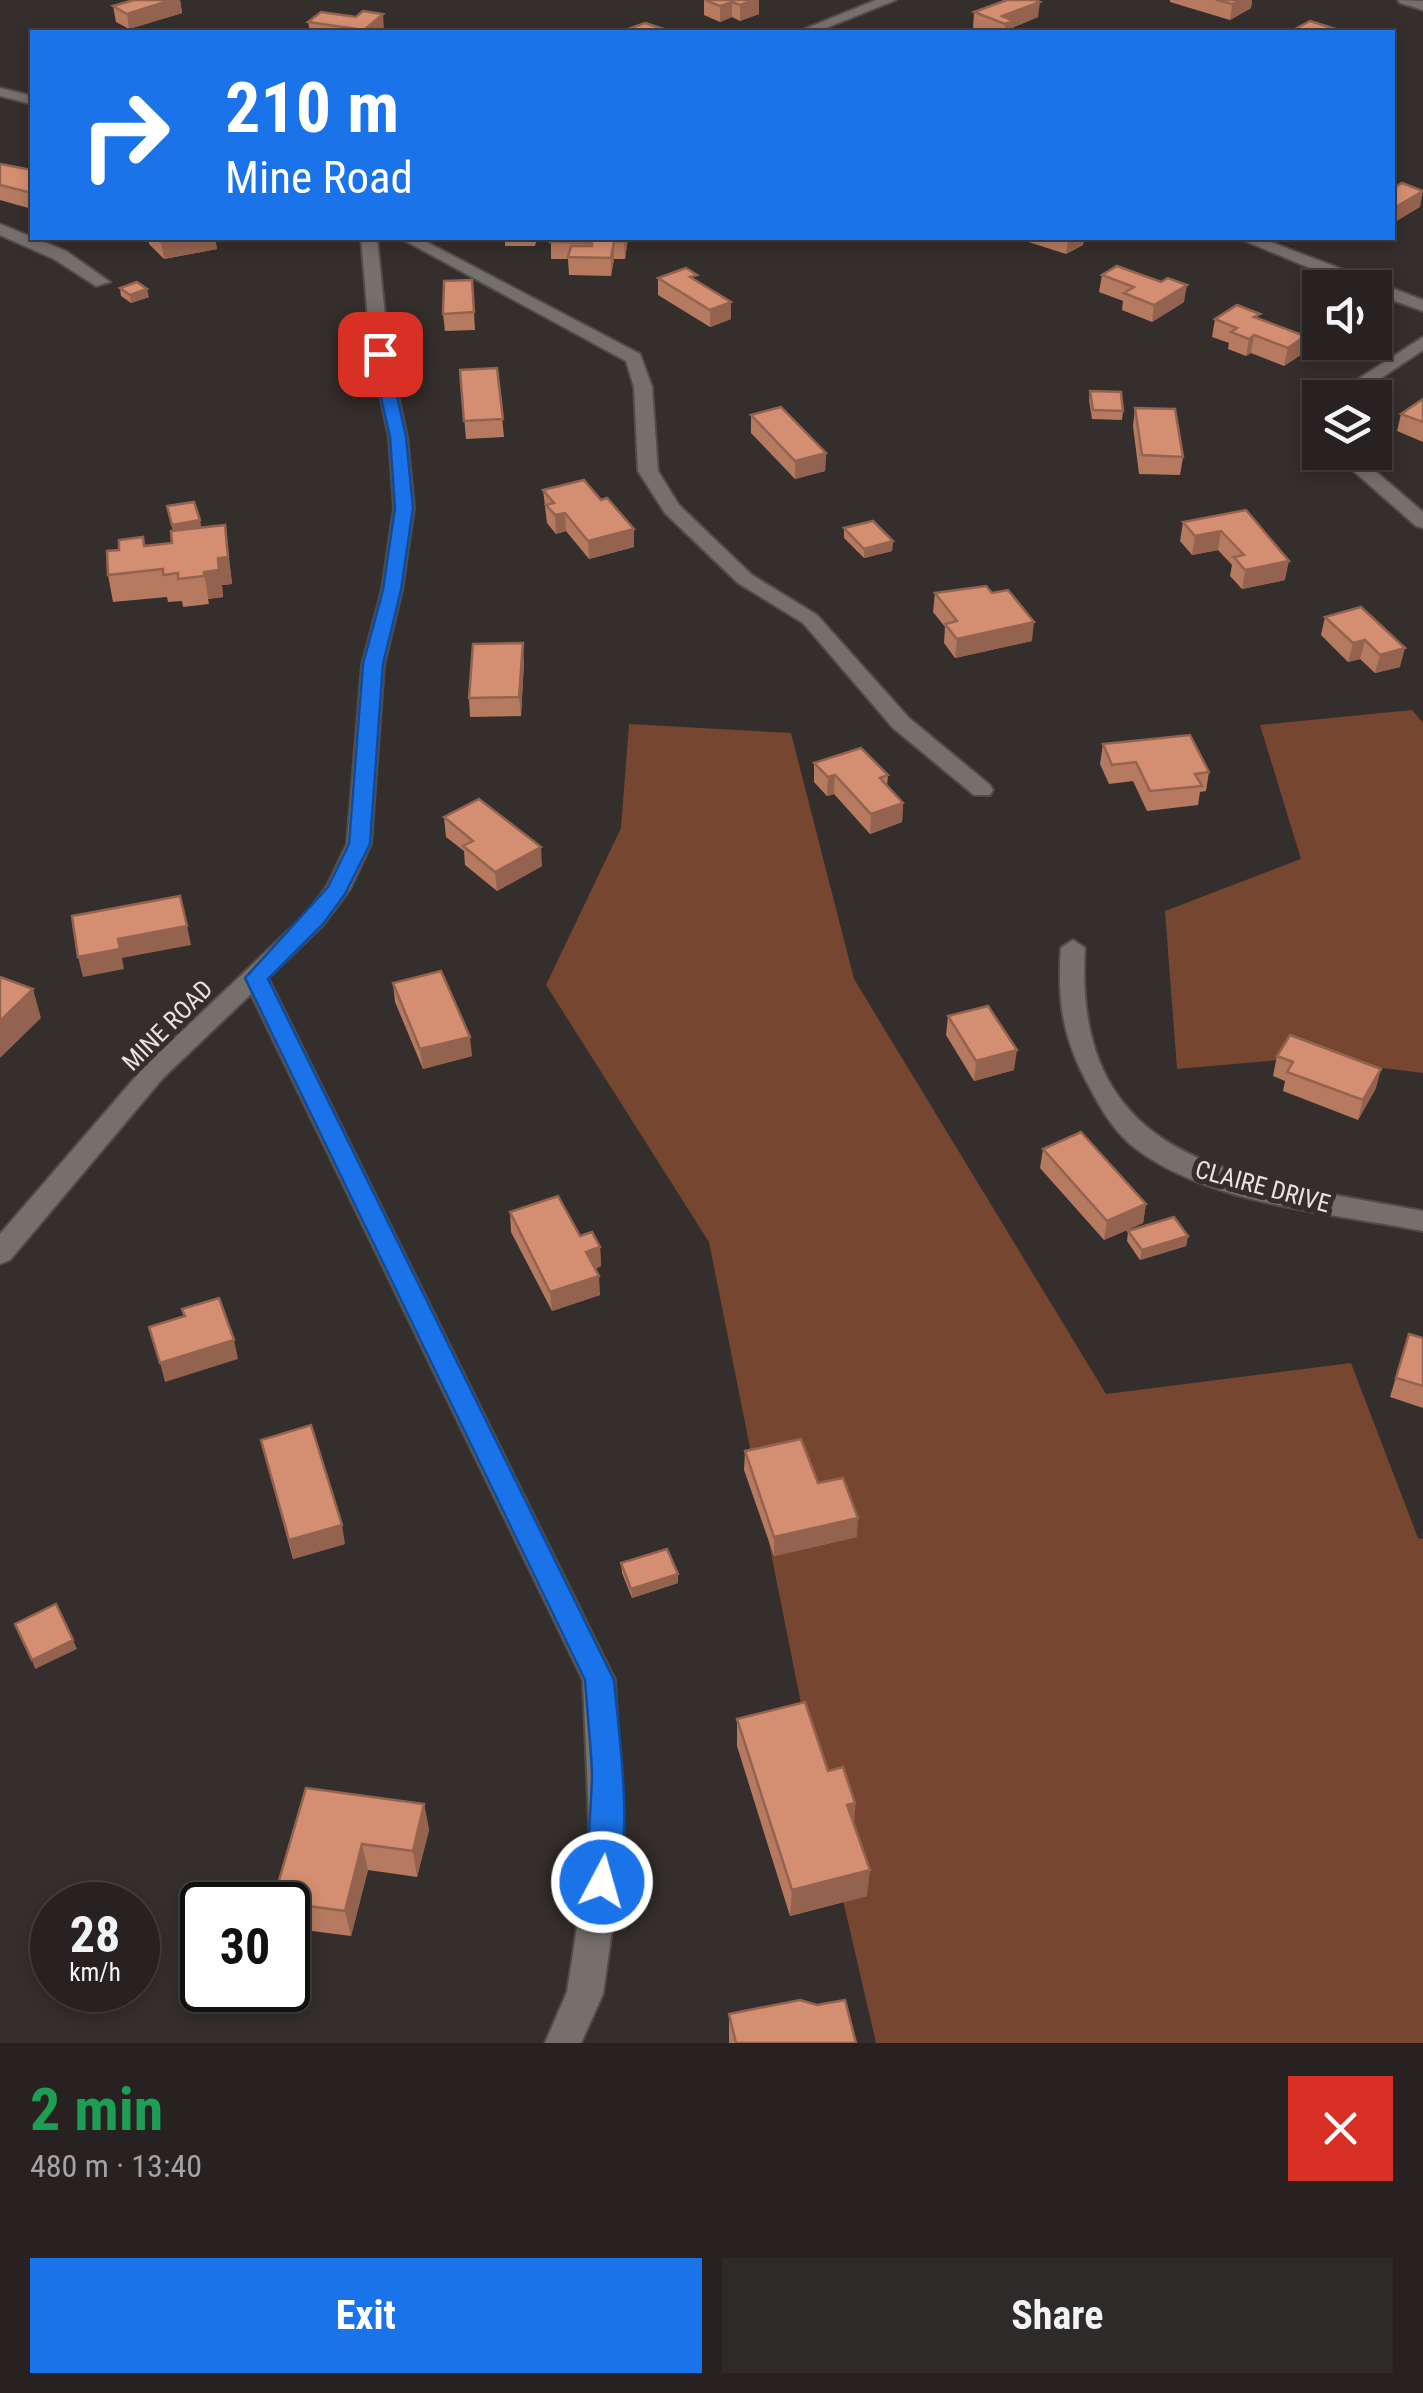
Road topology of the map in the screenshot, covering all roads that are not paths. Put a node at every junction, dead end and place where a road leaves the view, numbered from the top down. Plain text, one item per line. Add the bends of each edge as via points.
1 (889, 0) edge
2 (1404, 0) edge
3 (1423, 6) edge
4 (809, 30) edge
5 (0, 92) edge
6 (30, 100) edge
7 (0, 229) edge
8 (368, 240) edge
9 (412, 240) edge
10 (1251, 240) edge
11 (1329, 270) edge
12 (102, 282) dead end
13 (1392, 294) edge
14 (1423, 306) edge
15 (1423, 342) edge
16 (1365, 380) edge
17 (1362, 470) edge
18 (1423, 522) edge
19 (982, 790) dead end
20 (1073, 948) dead end
21 (256, 978) junction
22 (1423, 1221) edge
23 (0, 1252) edge
24 (563, 2043) edge

1 - 4 street
2 - 3 street
5 - 6 street
7 - 12 street
8 - 21 street, MINE ROAD via 404,508 373,664 360,844 315,919
9 - 19 street via 634,358 643,386 648,471 672,508 745,579 810,619 901,723
10 - 11 street
13 - 14 street
15 - 16 street
17 - 18 street
20 - 22 street, CLAIRE DRIVE via 1070,994 1084,1055 1117,1114 1141,1138 1189,1168 1241,1185
21 - 23 street, MINE ROAD via 154,1072
21 - 24 street via 600,1680 607,1844 585,1994

